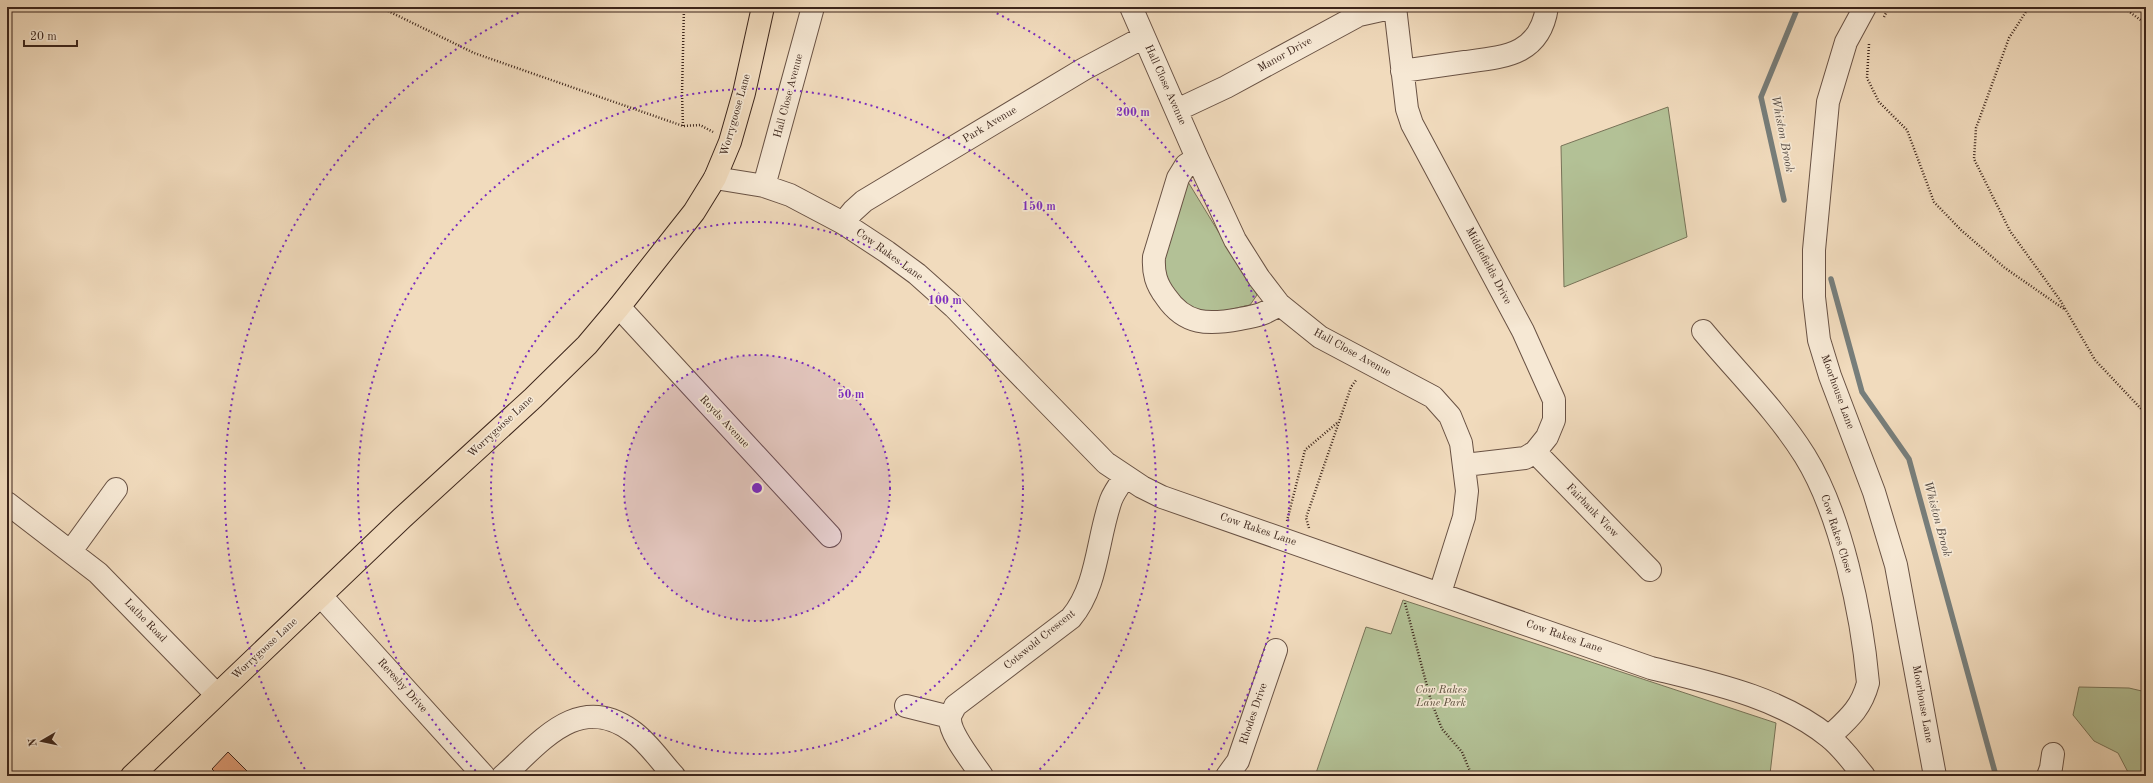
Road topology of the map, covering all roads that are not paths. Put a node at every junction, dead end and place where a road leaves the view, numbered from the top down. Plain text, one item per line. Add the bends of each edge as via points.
1 (763, 7) edge
2 (813, 7) edge
3 (1131, 7) edge
4 (1395, 7) edge
5 (1547, 7) edge
6 (1865, 7) edge
7 (1144, 37) junction
8 (1402, 71) junction
9 (1177, 110) junction
10 (1197, 158) junction
11 (715, 178) junction
12 (764, 186) junction
13 (843, 223) junction
14 (1279, 304) junction
15 (619, 307) junction
16 (1703, 331) dead end
17 (1535, 452) junction
18 (1465, 465) junction
19 (1125, 477) junction
20 (116, 489) dead end
21 (7, 503) edge
22 (830, 536) dead end
23 (71, 551) junction
24 (1650, 570) dead end
25 (1440, 593) junction
26 (321, 596) junction
27 (1276, 650) dead end
28 (216, 694) junction
29 (906, 706) dead end
30 (950, 717) junction
31 (1829, 737) junction
32 (2053, 754) dead end
33 (132, 776) edge
34 (484, 776) edge
35 (504, 776) edge
36 (674, 776) edge
37 (982, 776) edge
38 (1227, 776) edge
39 (1864, 776) edge
40 (1935, 776) edge
41 (2048, 776) edge

1 - 11 main road, Worrygoose Lane via 744,93 730,142
2 - 12 street, Hall Close Avenue
3 - 7 street, Hall Close Avenue
4 - 8 street, Middlefields Drive
4 - 9 street, Manor Drive via 1358,15 1226,87
5 - 8 street via 1545,22 1538,35 1523,48 1506,57
6 - 40 street, Moorhouse Lane via 1846,42 1828,102 1814,250 1814,296 1823,354 1874,492 1896,565
7 - 9 street, Hall Close Avenue
7 - 13 street, Park Avenue via 1084,69 864,201
8 - 17 street, Middlefields Drive via 1407,109 1412,124 1523,331 1554,400 1554,420 1547,437
9 - 10 street, Hall Close Avenue
10 - 14 street, Hall Close Avenue via 1235,240
10 - 14 street via 1186,165 1178,178 1154,257 1153,269 1160,288 1178,313 1206,323 1229,322 1261,315
11 - 12 street, Cow Rakes Lane
11 - 15 main road, Worrygoose Lane via 694,212
12 - 13 street, Cow Rakes Lane via 790,195
13 - 19 street, Cow Rakes Lane via 917,274 954,307 1106,464
14 - 18 street, Hall Close Avenue via 1320,337 1433,396 1450,416 1461,443
15 - 22 street, Royds Avenue
15 - 26 main road, Worrygoose Lane via 587,345 534,398
16 - 31 street, Cow Rakes Close via 1787,430 1806,457 1827,498 1850,574 1868,683 1864,698 1855,712
17 - 18 street via 1525,458
17 - 24 street, Fairbank View
18 - 25 street, Hall Close Avenue via 1467,491 1464,517
19 - 25 street, Cow Rakes Lane via 1162,497
19 - 30 street, Cotswold Crescent via 1111,501 1081,606 1071,618 955,706
20 - 23 street
21 - 23 street, Lathe Road
23 - 28 street, Lathe Road via 98,573
25 - 31 street, Cow Rakes Lane via 1652,668 1727,688 1784,709
26 - 28 main road, Worrygoose Lane
26 - 34 street, Reresby Drive
27 - 38 street, Rhodes Drive via 1238,761
28 - 33 main road, Worrygoose Lane
29 - 30 street
30 - 37 street via 956,737
31 - 39 street, Cow Rakes Lane
32 - 41 street via 2052,768
35 - 36 street via 552,731 570,720 595,717 617,722 634,732

